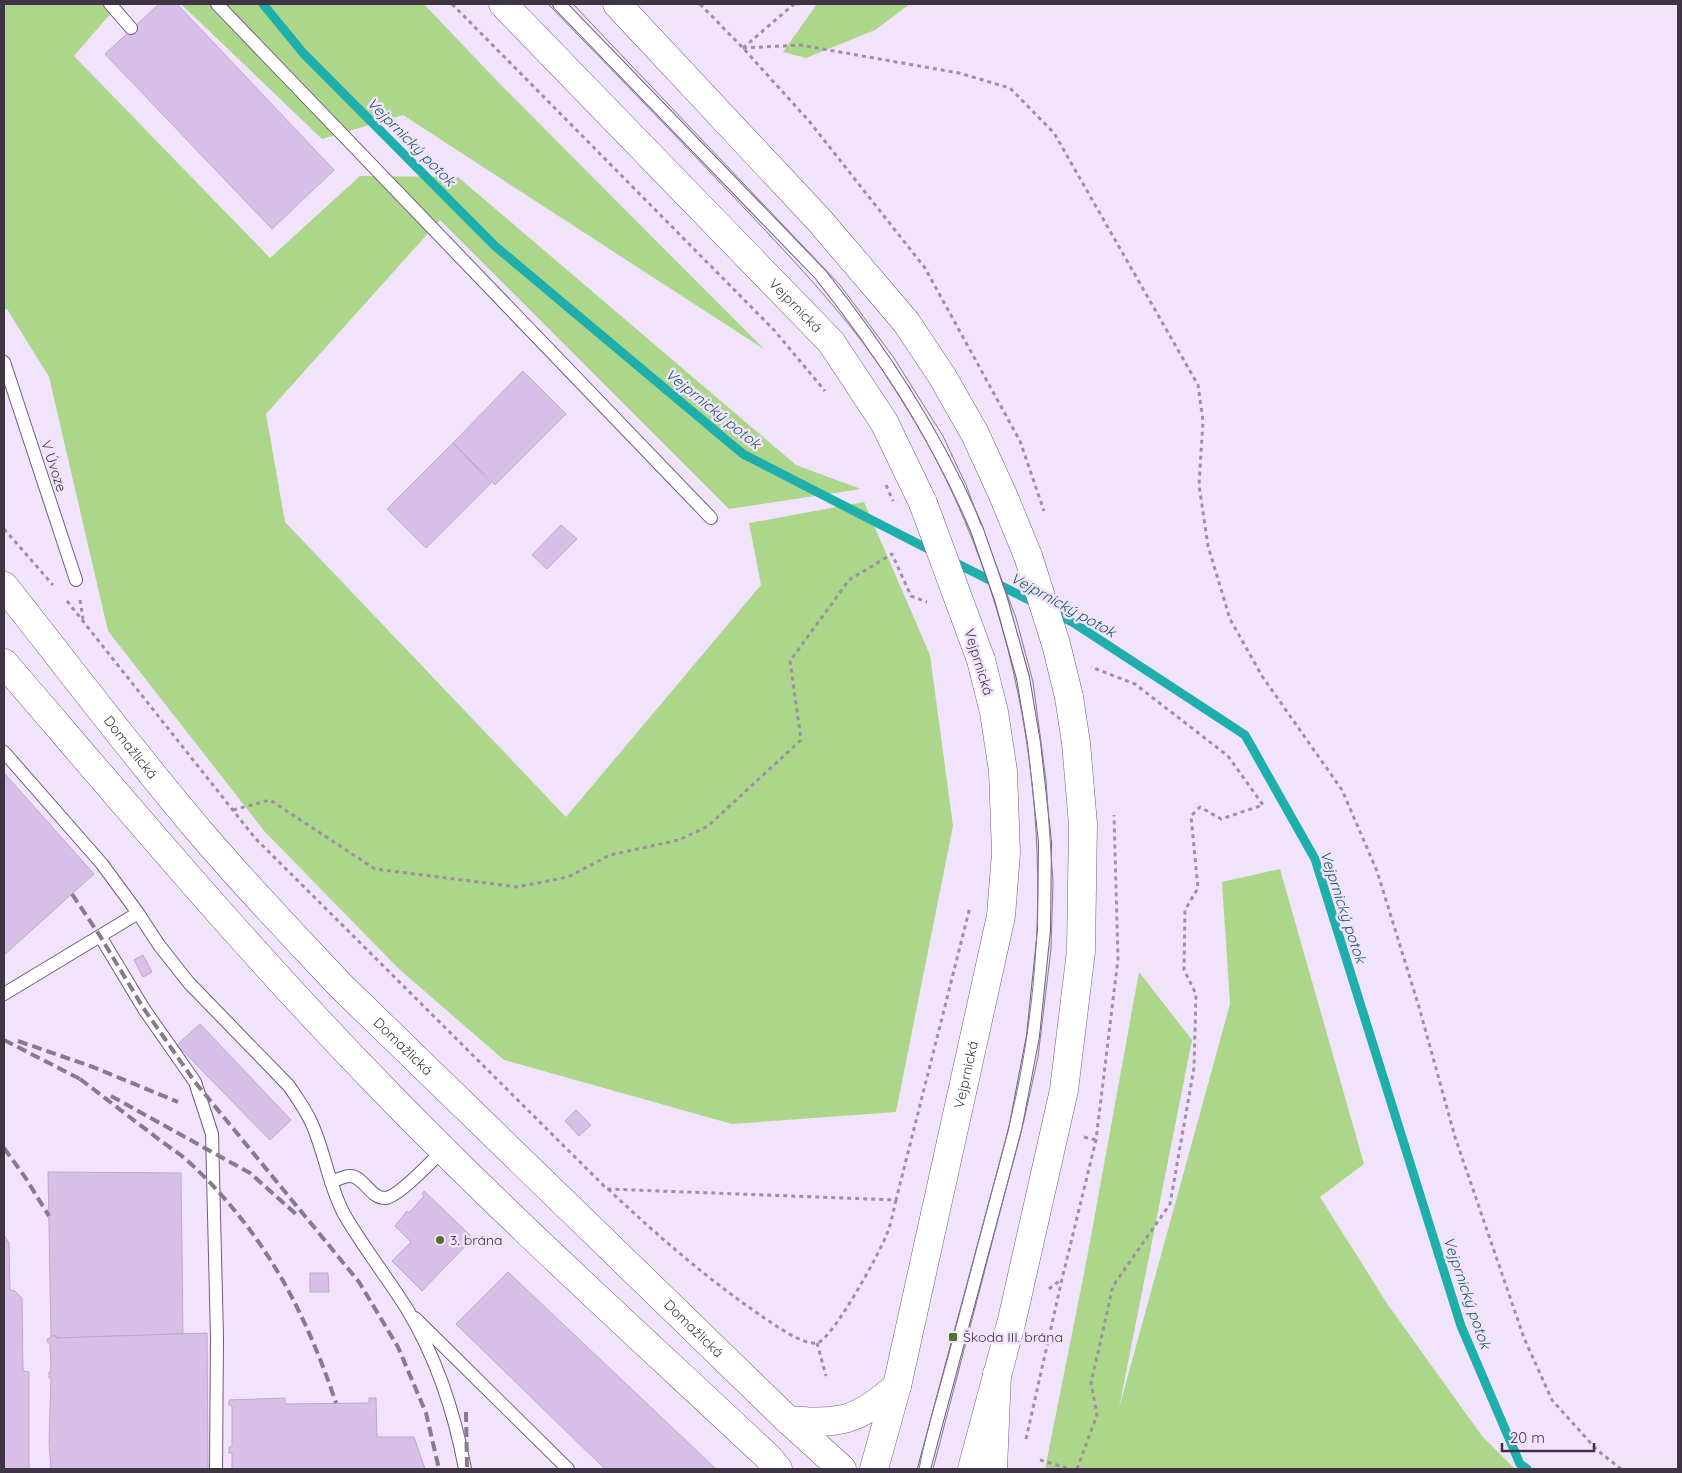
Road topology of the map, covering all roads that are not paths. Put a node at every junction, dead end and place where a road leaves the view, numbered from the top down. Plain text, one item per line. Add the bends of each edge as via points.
1 (110, 4) edge
2 (217, 4) edge
3 (503, 4) edge
4 (559, 4) edge
5 (617, 4) edge
6 (131, 28) dead end
7 (4, 362) edge
8 (711, 518) dead end
9 (76, 580) dead end
10 (4, 586) edge
11 (4, 662) edge
12 (4, 752) edge
13 (138, 913) junction
14 (100, 936) junction
15 (4, 994) edge
16 (443, 1150) junction
17 (331, 1182) junction
18 (408, 1310) junction
19 (998, 1374) junction
20 (898, 1386) junction
21 (788, 1420) junction
22 (216, 1469) edge
23 (465, 1469) edge
24 (568, 1469) edge
25 (778, 1469) edge
26 (842, 1469) edge
27 (874, 1469) edge
28 (924, 1469) edge
29 (972, 1469) edge
30 (993, 1469) edge

1 - 6 lane
2 - 8 lane
3 - 20 main road, Vejprnická, bridge via 831,342 884,422 923,503 982,660 1003,771 1006,853 1001,916
4 - 28 lane, bridge via 820,274 897,379 940,451 977,530 1023,678 1045,842 1044,930 1034,1036 1015,1130
5 - 19 main road, bridge via 820,221 906,322 976,434 1028,556 1056,644 1069,697 1084,824 1081,951 1064,1090
7 - 9 lane, V Úvoze
10 - 21 main road, Domažlická via 160,784 282,924 341,986
11 - 16 main road via 216,909
12 - 13 lane via 102,864
13 - 14 lane
13 - 17 lane via 189,983 289,1086 302,1104
14 - 15 lane
14 - 22 lane via 144,1009 195,1082 212,1134 217,1337
16 - 17 lane via 412,1180 387,1198 380,1198 353,1177
16 - 25 main road
17 - 18 lane via 344,1214
18 - 23 lane via 445,1393
18 - 24 lane
19 - 29 main road
19 - 30 main road
20 - 21 main road via 878,1403 853,1417 825,1422
20 - 27 main road, Vejprnická
21 - 26 main road, Domažlická

